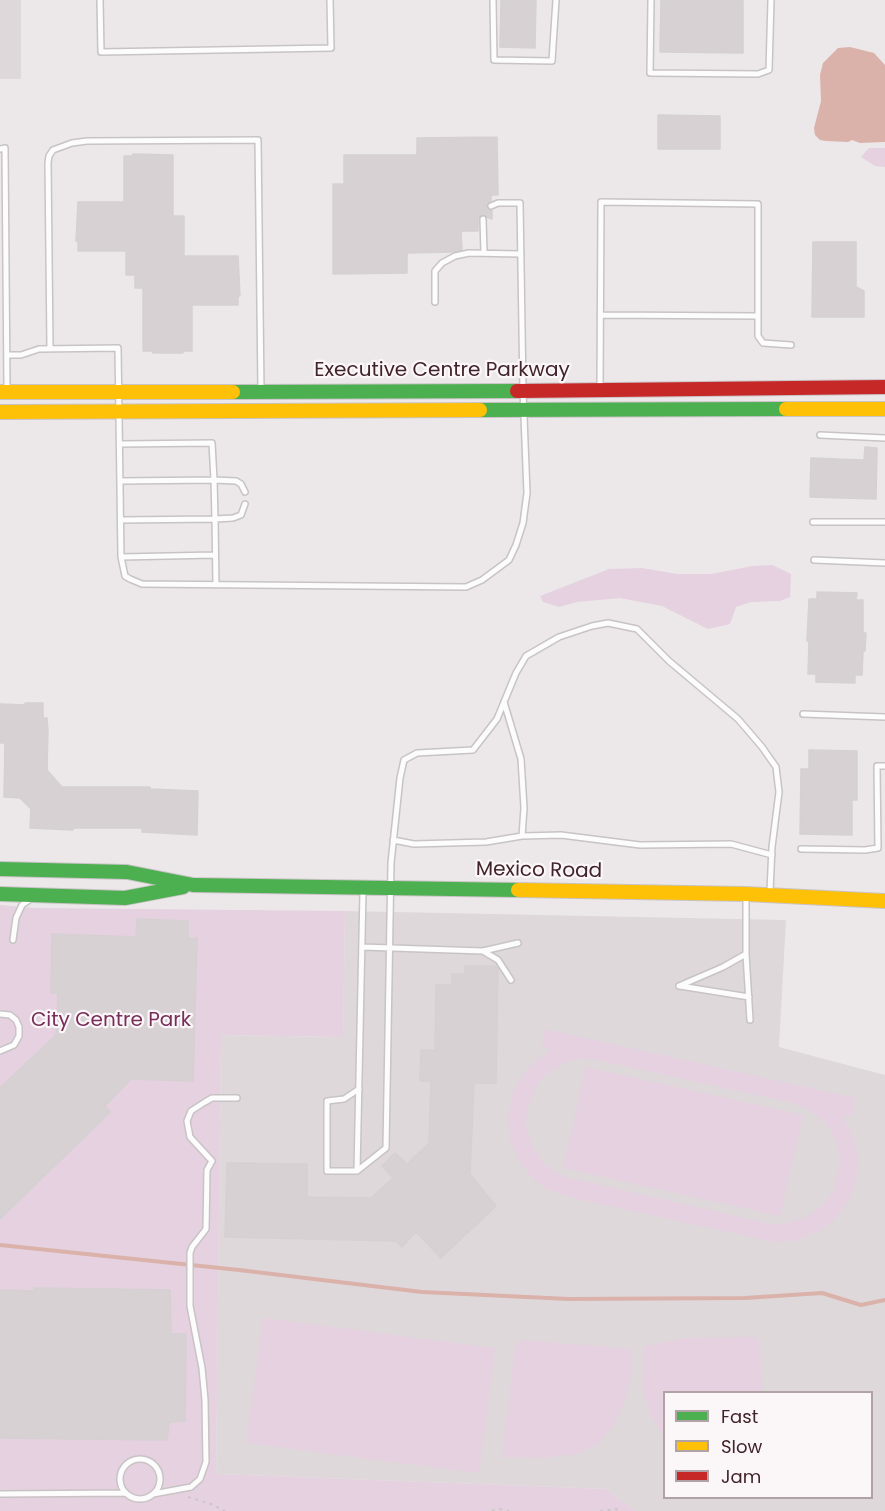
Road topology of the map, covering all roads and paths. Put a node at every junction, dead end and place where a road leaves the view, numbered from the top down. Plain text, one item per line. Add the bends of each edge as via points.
1 (100, 0) edge
2 (330, 0) edge
3 (493, 0) edge
4 (556, 0) edge
5 (651, 0) edge
6 (771, 0) edge
7 (0, 148) edge
8 (491, 206) dead end
9 (483, 219) dead end
10 (484, 253) junction
11 (521, 254) junction
12 (435, 302) dead end
13 (600, 315) junction
14 (758, 316) junction
15 (791, 345) dead end
16 (50, 348) junction
17 (7, 355) junction
18 (885, 387) edge
19 (119, 391) junction
20 (261, 391) junction
21 (523, 391) junction
22 (600, 391) junction
23 (4, 392) edge
24 (885, 409) edge
25 (523, 410) junction
26 (0, 412) edge
27 (119, 412) junction
28 (820, 435) dead end
29 (885, 438) edge
30 (120, 444) junction
31 (214, 480) junction
32 (121, 481) junction
33 (245, 492) dead end
34 (245, 504) dead end
35 (215, 519) junction
36 (121, 520) junction
37 (813, 522) dead end
38 (885, 522) edge
39 (216, 555) junction
40 (121, 557) junction
41 (814, 561) dead end
42 (885, 563) edge
43 (216, 585) junction
44 (504, 702) junction
45 (803, 714) dead end
46 (885, 717) edge
47 (885, 766) edge
48 (522, 836) junction
49 (393, 840) junction
50 (801, 849) dead end
51 (772, 855) junction
52 (0, 869) edge
53 (193, 885) junction
54 (363, 888) junction
55 (390, 888) junction
56 (0, 894) edge
57 (38, 894) junction
58 (746, 894) junction
59 (770, 895) junction
60 (885, 901) edge
61 (13, 940) dead end
62 (518, 944) dead end
63 (362, 947) junction
64 (389, 948) junction
65 (483, 951) junction
66 (746, 954) junction
67 (511, 980) dead end
68 (749, 997) junction
69 (0, 1014) edge
70 (750, 1020) dead end
71 (0, 1051) edge
72 (358, 1089) junction
73 (237, 1098) dead end
74 (357, 1171) junction
75 (172, 1492) junction
76 (126, 1493) junction
77 (0, 1494) edge
78 (153, 1494) junction
79 (224, 1511) edge
80 (492, 1511) edge
81 (509, 1511) edge
82 (600, 1511) edge
83 (621, 1511) edge

1 - 2 lane via 101,52 331,48
3 - 4 lane via 494,60 552,61
5 - 6 lane via 650,73 758,74 769,70
7 - 17 lane via 5,148
8 - 11 lane via 520,204
9 - 10 lane
10 - 11 lane
10 - 12 lane via 454,256 442,263 435,271
11 - 21 lane
13 - 14 lane
13 - 14 lane via 601,202 758,204
13 - 22 lane
14 - 15 lane via 758,336 763,343
16 - 17 lane
16 - 19 lane via 118,348
16 - 20 lane via 48,163 53,150 87,141 258,140
17 - 23 lane
18 - 22 street, Executive Centre Parkway
19 - 20 street, Executive Centre Parkway
19 - 23 street, Executive Centre Parkway
19 - 27 lane
20 - 21 street, Executive Centre Parkway
21 - 22 street, Executive Centre Parkway
21 - 25 lane
24 - 25 street, Executive Centre Parkway
25 - 27 street, Executive Centre Parkway
25 - 43 lane via 527,493 523,523 508,560 482,580 466,587
26 - 27 street, Executive Centre Parkway
27 - 30 lane
28 - 29 lane
30 - 31 lane via 212,443
30 - 32 lane
31 - 32 lane
31 - 33 lane via 236,481
31 - 35 lane
32 - 36 lane
34 - 35 lane via 241,515
35 - 36 lane
35 - 39 lane
36 - 40 lane
37 - 38 lane
39 - 40 lane
39 - 43 lane
40 - 43 lane via 124,576 142,584
41 - 42 lane
44 - 48 lane via 521,759
44 - 49 lane via 497,719 473,750 417,753 404,760
44 - 51 lane via 526,656 542,645 608,623 637,629 738,718 776,768 779,792
45 - 46 lane
47 - 50 lane via 877,766 878,848
48 - 49 lane via 486,842 414,844
48 - 51 lane via 561,835 640,845 731,844
49 - 55 lane
51 - 59 lane
52 - 53 street, Mexico Road via 127,872
53 - 54 street, Mexico Road
53 - 57 street, Mexico Road via 125,898
54 - 55 street, Mexico Road
54 - 63 lane
55 - 58 street, Mexico Road
55 - 64 lane
56 - 57 street, Mexico Road
57 - 61 lane via 22,905
58 - 59 street, Mexico Road
58 - 66 lane
59 - 60 street, Mexico Road
62 - 65 lane
63 - 64 lane
63 - 72 lane
64 - 65 lane
64 - 74 lane via 386,1148
65 - 67 lane via 498,960
66 - 68 lane
66 - 68 lane via 679,986
68 - 70 lane
69 - 71 lane via 10,1016 20,1027 14,1046
72 - 74 lane
72 - 74 lane via 344,1099 327,1101 326,1140 327,1171
73 - 75 lane via 212,1098 191,1111 187,1121 190,1137 212,1161 207,1170 206,1230 190,1253 190,1306 202,1368 206,1462 200,1479 190,1487
75 - 78 lane
75 - 79 path
76 - 77 lane
76 - 78 lane via 138,1499
76 - 78 lane via 120,1481 122,1468 139,1458 152,1462 160,1473 159,1486
80 - 81 path
82 - 83 path

